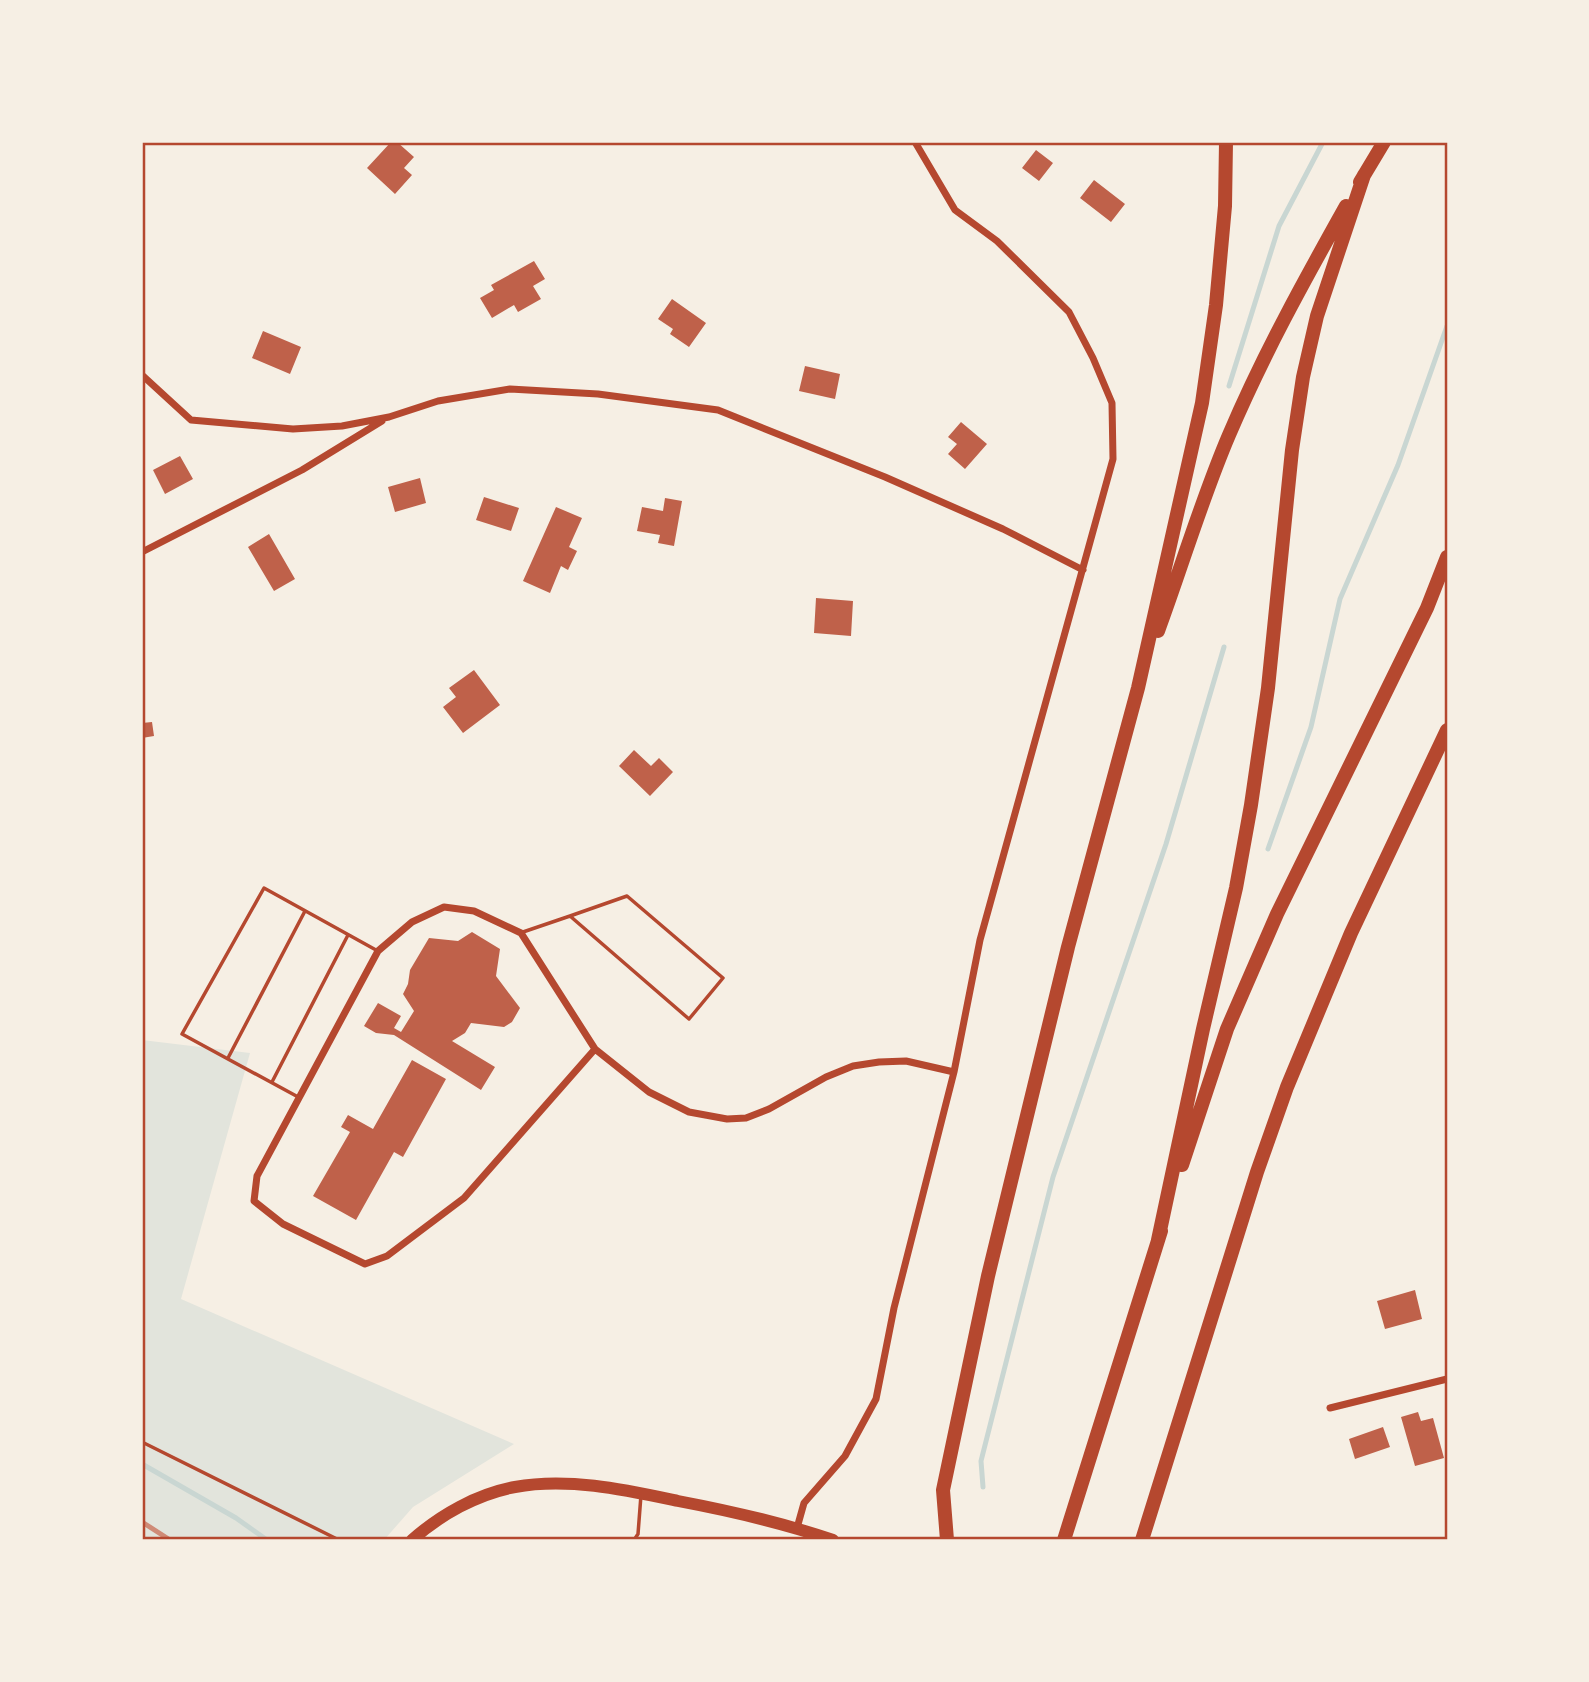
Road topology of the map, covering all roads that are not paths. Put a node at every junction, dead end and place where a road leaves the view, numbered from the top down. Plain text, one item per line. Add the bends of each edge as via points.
1 (915, 142) edge
2 (1226, 142) edge
3 (1384, 142) edge
4 (1364, 174) junction
5 (142, 375) edge
6 (388, 417) junction
7 (142, 552) edge
8 (1447, 557) edge
9 (1083, 570) junction
10 (1138, 688) junction
11 (1447, 730) edge
12 (305, 911) junction
13 (570, 916) junction
14 (521, 933) junction
15 (348, 935) junction
16 (378, 951) junction
17 (595, 1048) junction
18 (228, 1059) junction
19 (954, 1072) junction
20 (271, 1082) junction
21 (300, 1098) junction
22 (1158, 1240) junction
23 (1447, 1379) edge
24 (1330, 1408) dead end
25 (142, 1442) edge
26 (642, 1493) junction
27 (797, 1528) junction
28 (1143, 1538) edge
29 (339, 1540) edge
30 (412, 1540) edge
31 (634, 1540) edge
32 (833, 1540) edge
33 (947, 1540) edge
34 (1064, 1540) edge

1 - 9 street via 955,210 996,241 1069,312 1112,403 1113,459
2 - 10 highway via 1216,304 1202,403
3 - 4 highway
4 - 10 highway via 1259,367 1228,438
4 - 22 highway via 1317,316 1303,377 1251,805
5 - 6 street via 191,420 293,429
6 - 7 street via 302,470
6 - 9 street via 438,401 510,389 598,394 718,410 885,477
8 - 22 highway via 1227,1029
9 - 19 street via 980,940
10 - 33 highway via 1004,1208 943,1490
11 - 28 highway via 1352,933 1287,1087
12 - 15 lane
12 - 18 lane
12 - 18 lane via 264,888 182,1034
13 - 13 lane via 689,1019 723,978 627,896
13 - 14 lane
14 - 16 street via 474,911 444,907 412,922
14 - 17 street
15 - 16 lane
15 - 20 lane
16 - 21 street
17 - 19 street via 669,1103 727,1119 769,1110 853,1066 906,1061
17 - 21 street via 464,1198 387,1256 365,1264 283,1224 254,1201 257,1177
18 - 20 lane
19 - 27 street via 894,1308 876,1399 845,1456 804,1503
20 - 21 lane
22 - 34 highway
23 - 24 street
25 - 29 lane
26 - 27 main road
26 - 30 main road via 565,1484 515,1487 473,1500
26 - 31 lane
27 - 32 main road

